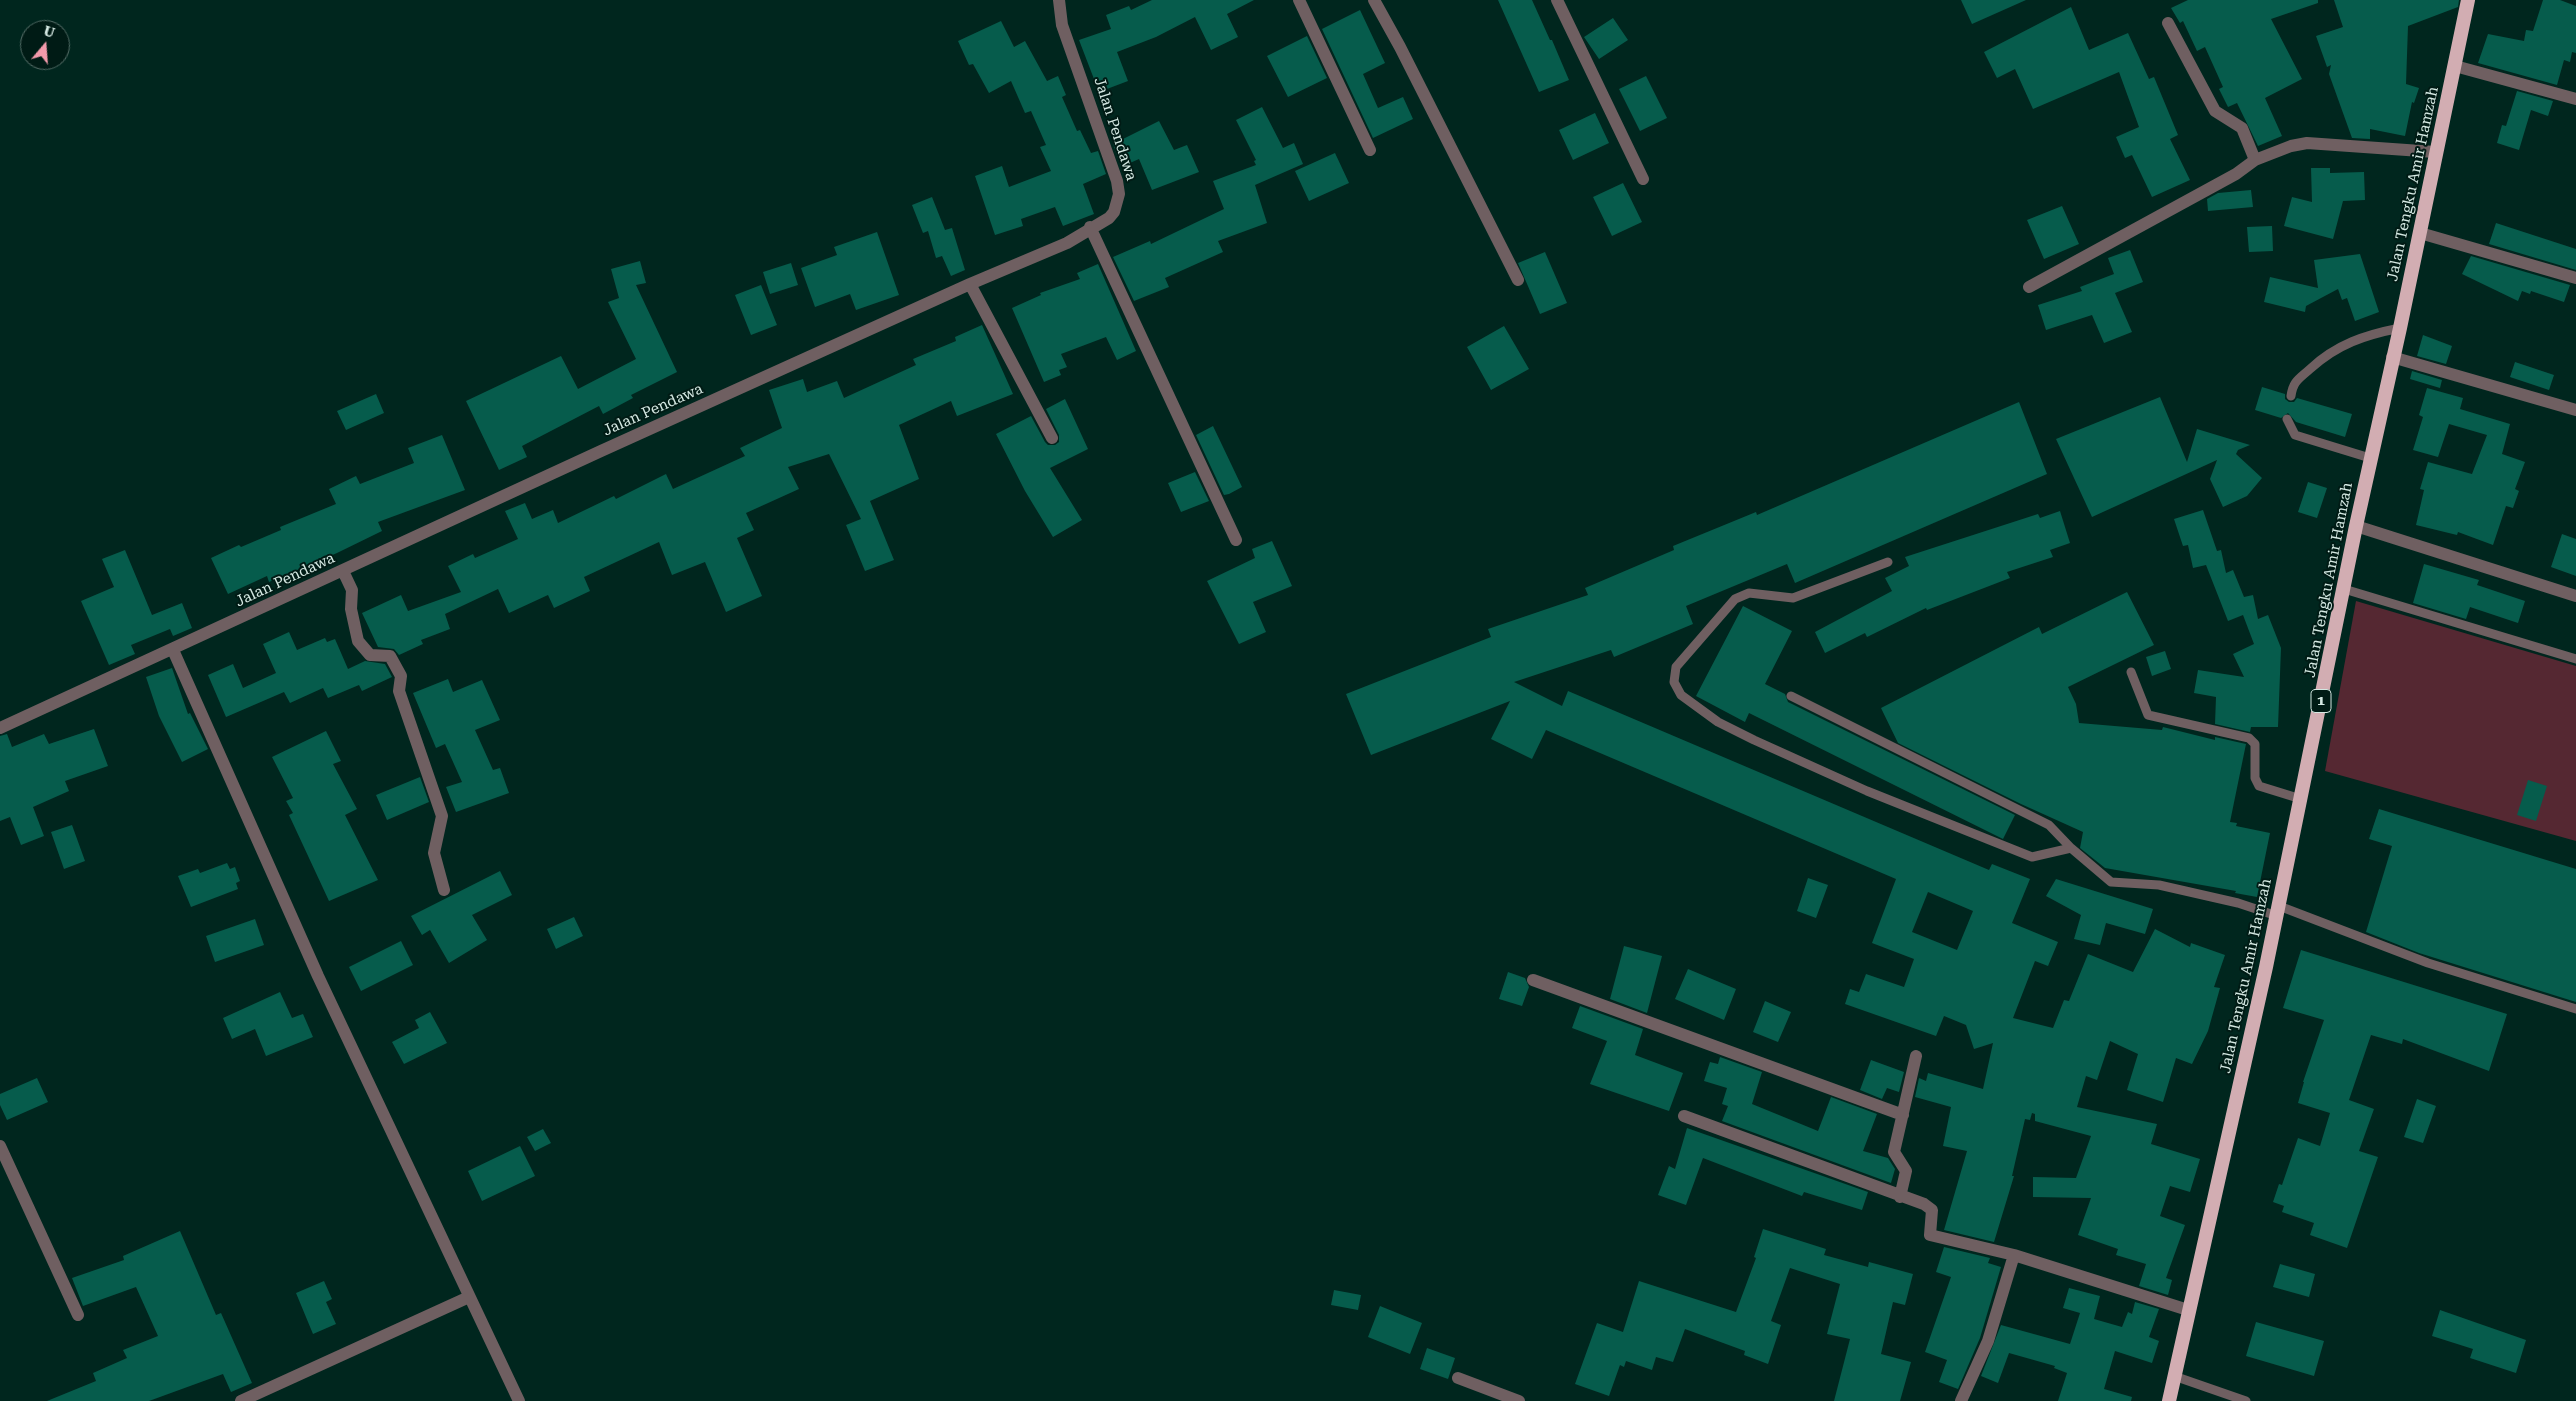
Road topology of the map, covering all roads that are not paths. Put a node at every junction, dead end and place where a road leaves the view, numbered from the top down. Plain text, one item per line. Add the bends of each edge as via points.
1 (1059, 0) edge
2 (1299, 0) edge
3 (1374, 0) edge
4 (1557, 0) edge
5 (2468, 0) edge
6 (2168, 23) dead end
7 (2455, 66) junction
8 (2576, 99) edge
9 (1370, 150) dead end
10 (2435, 152) junction
11 (2255, 160) junction
12 (1643, 179) dead end
13 (1090, 228) junction
14 (2420, 232) junction
15 (2576, 278) edge
16 (1518, 280) dead end
17 (970, 284) junction
18 (2030, 287) dead end
19 (2400, 328) junction
20 (2392, 357) junction
21 (2291, 396) dead end
22 (2576, 410) edge
23 (2287, 419) dead end
24 (1052, 438) dead end
25 (2370, 458) junction
26 (2356, 526) junction
27 (1236, 540) dead end
28 (1888, 562) dead end
29 (343, 571) junction
30 (2344, 589) junction
31 (2576, 596) edge
32 (173, 650) junction
33 (2576, 659) edge
34 (2131, 672) dead end
35 (1791, 696) dead end
36 (0, 728) edge
37 (2301, 799) junction
38 (2071, 848) junction
39 (444, 890) dead end
40 (2278, 911) junction
41 (1533, 980) dead end
42 (2576, 1009) edge
43 (1916, 1056) dead end
44 (1903, 1115) junction
45 (1684, 1116) dead end
46 (0, 1146) edge
47 (1900, 1197) junction
48 (2014, 1255) junction
49 (470, 1296) junction
50 (2188, 1310) junction
51 (78, 1314) dead end
52 (2174, 1376) junction
53 (1458, 1378) dead end
54 (241, 1401) edge
55 (519, 1401) edge
56 (1519, 1401) edge
57 (1961, 1401) edge
58 (2169, 1401) edge
59 (2246, 1401) edge

1 - 13 street, Jalan Pendawa via 1062,25 1112,162 1118,188 1114,212
2 - 9 street
3 - 16 street
4 - 12 street
5 - 7 highway, Jalan Tengku Amir Hamzah / 1
6 - 11 street via 2214,111 2242,128
7 - 8 street
7 - 10 highway, Jalan Tengku Amir Hamzah / 1
10 - 11 street via 2307,143
10 - 14 highway, Jalan Tengku Amir Hamzah / 1
11 - 18 street via 2236,174
13 - 17 street, Jalan Pendawa via 1067,244
13 - 27 street
14 - 15 street
14 - 19 highway, Jalan Tengku Amir Hamzah / 1
17 - 24 street
17 - 29 street, Jalan Pendawa
19 - 20 highway, Jalan Tengku Amir Hamzah / 1
19 - 21 lane via 2365,335 2322,357 2293,384
20 - 22 street
20 - 25 highway, Jalan Tengku Amir Hamzah / 1
23 - 25 lane via 2296,435
25 - 26 highway, Jalan Tengku Amir Hamzah / 1
26 - 30 highway, Jalan Tengku Amir Hamzah / 1
26 - 31 street
28 - 38 lane via 1793,598 1757,592 1734,599 1676,667 1674,682 1681,695 1718,722 1754,740 1867,791 2032,857
29 - 32 street, Jalan Pendawa
29 - 39 street via 352,590 351,609 358,641 370,655 390,656 400,676 399,691 442,816 434,853
30 - 33 lane
30 - 37 highway, Jalan Tengku Amir Hamzah / 1
32 - 36 street, Jalan Pendawa
32 - 49 street via 318,976
34 - 37 lane via 2148,715 2249,738 2255,744 2259,786
35 - 38 lane via 2049,825
37 - 40 highway, Jalan Tengku Amir Hamzah / 1
38 - 40 lane via 2111,882 2159,885
40 - 42 lane via 2428,963
40 - 50 highway, Jalan Tengku Amir Hamzah / 1
41 - 44 street
43 - 44 street
44 - 47 street via 1894,1152 1906,1171
45 - 47 street
46 - 51 street
47 - 48 street via 1930,1207 1930,1235
48 - 50 street
48 - 57 street via 1988,1341
49 - 54 street
49 - 55 street
50 - 52 highway, Jalan Tengku Amir Hamzah / 1
52 - 58 highway, Jalan Tengku Amir Hamzah / 1
52 - 59 lane
53 - 56 street

